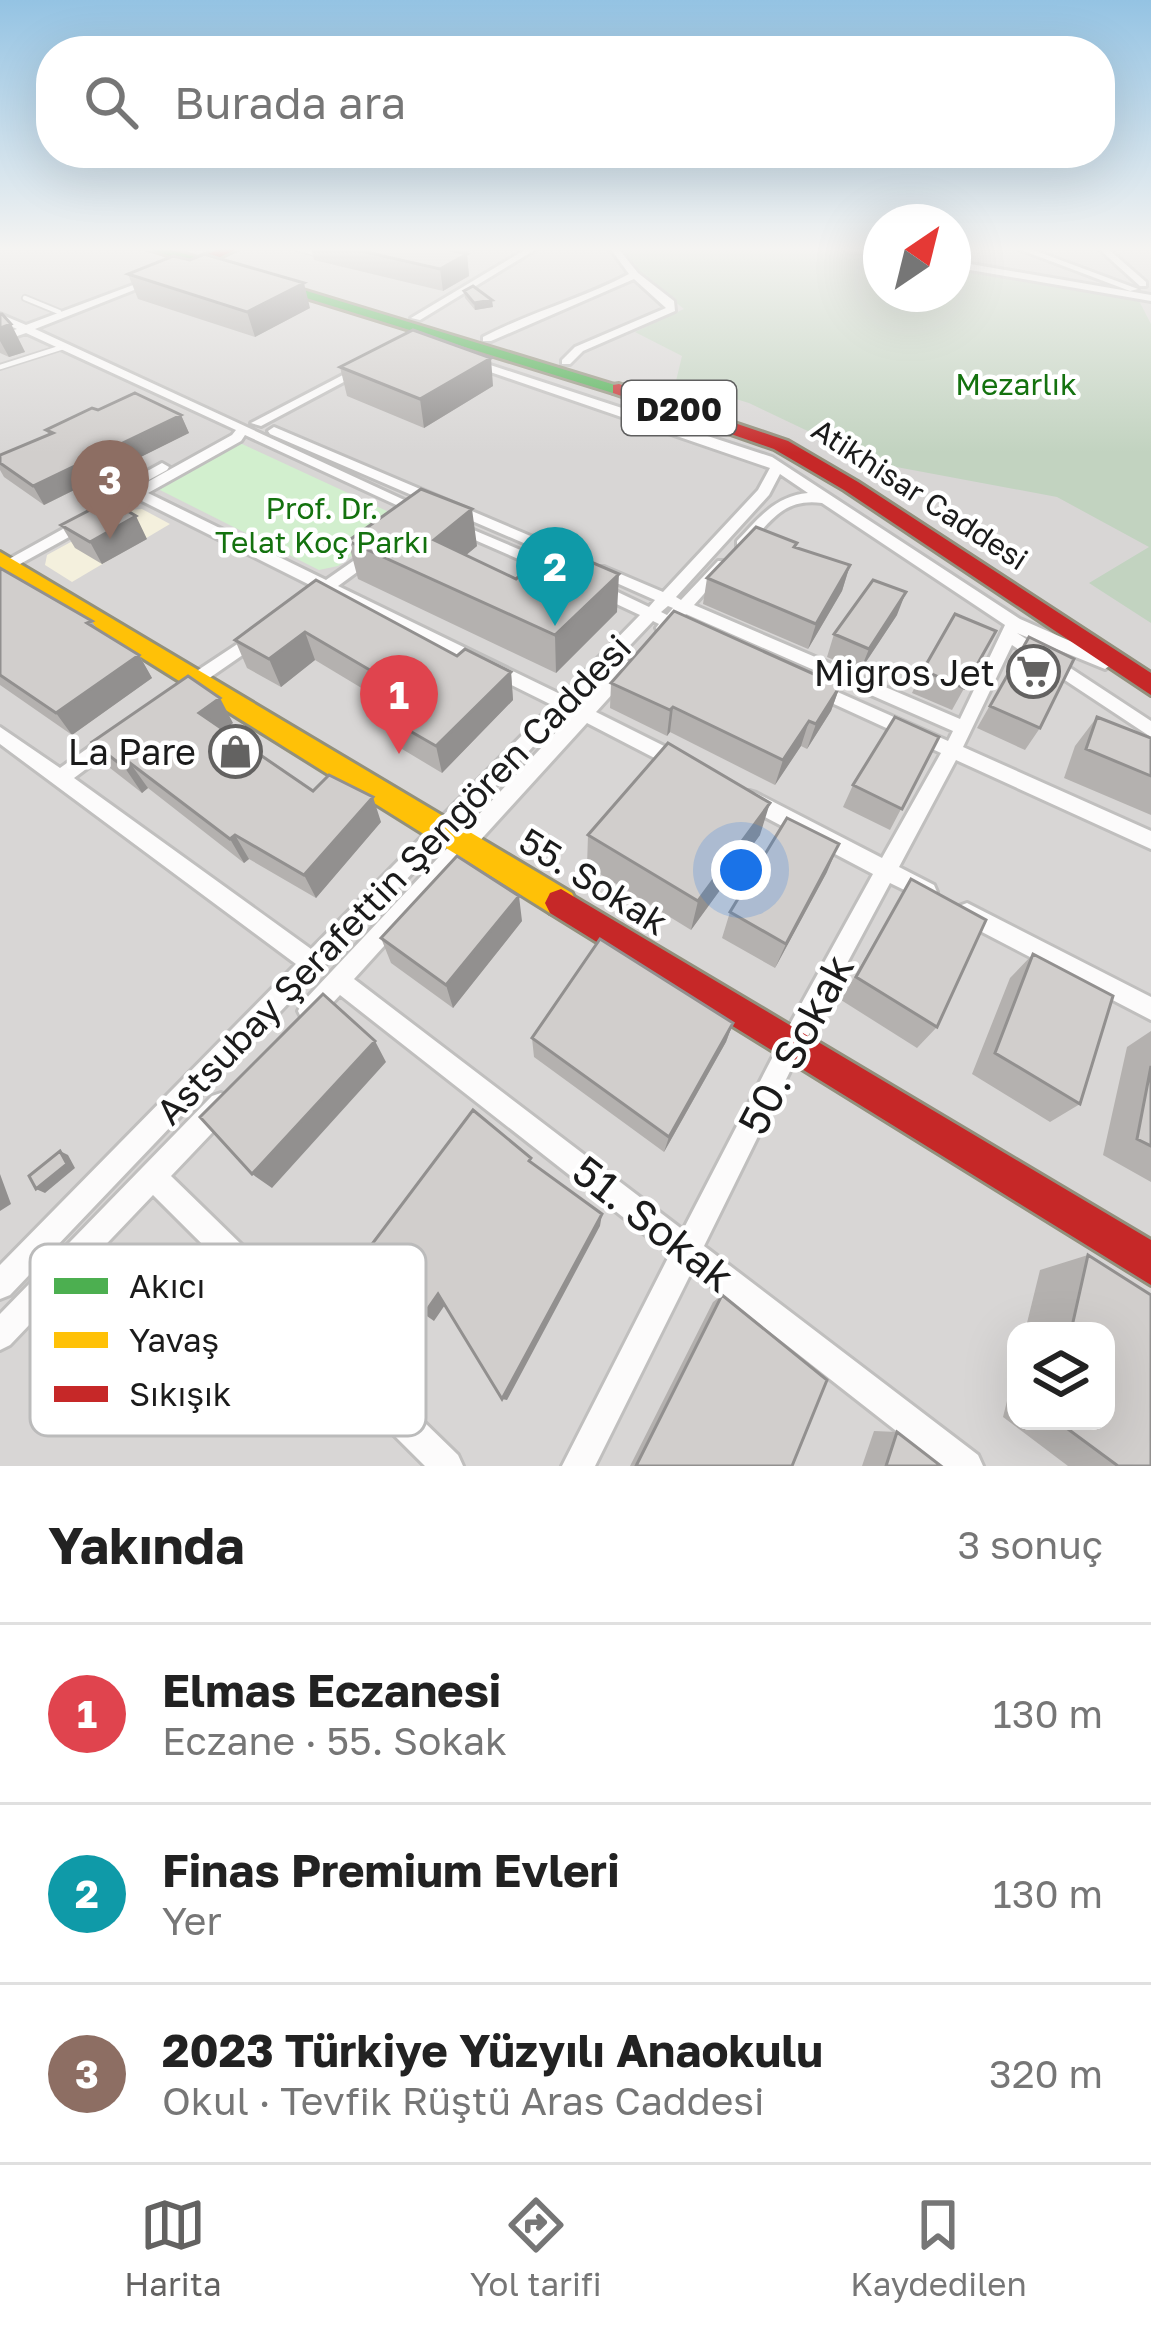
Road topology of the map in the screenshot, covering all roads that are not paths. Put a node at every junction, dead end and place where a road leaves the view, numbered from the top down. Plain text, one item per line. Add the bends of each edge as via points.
1 (15, 316) edge
2 (51, 316) edge
3 (57, 316) edge
4 (396, 316) edge
5 (396, 316) edge
6 (422, 316) edge
7 (531, 316) edge
8 (654, 316) edge
9 (0, 317) edge
10 (413, 322) junction
11 (32, 327) junction
12 (0, 336) edge
13 (63, 347) junction
14 (488, 353) junction
15 (448, 356) edge
16 (386, 357) edge
17 (566, 362) junction
18 (0, 367) edge
19 (249, 427) junction
20 (777, 466) junction
21 (139, 494) junction
22 (831, 500) junction
23 (434, 508) junction
24 (410, 526) edge
25 (394, 538) edge
26 (2, 563) edge
27 (570, 577) edge
28 (590, 586) edge
29 (326, 589) junction
30 (307, 602) edge
31 (667, 610) junction
32 (270, 628) edge
33 (1011, 629) junction
34 (691, 633) edge
35 (1148, 675) edge
36 (800, 682) edge
37 (185, 687) junction
38 (574, 706) junction
39 (137, 722) edge
40 (1151, 730) edge
41 (0, 734) edge
42 (958, 739) junction
43 (705, 776) edge
44 (60, 778) junction
45 (726, 787) edge
46 (455, 836) junction
47 (1151, 840) edge
48 (889, 872) junction
49 (313, 963) junction
50 (339, 981) junction
51 (1151, 1009) edge
52 (292, 1030) edge
53 (791, 1046) junction
54 (230, 1096) edge
55 (153, 1177) junction
56 (40, 1244) edge
57 (89, 1244) edge
58 (221, 1244) edge
59 (689, 1249) junction
60 (30, 1254) edge
61 (1151, 1264) edge
62 (0, 1285) edge
63 (30, 1305) edge
64 (0, 1336) edge
65 (416, 1436) edge
66 (447, 1466) edge
67 (578, 1466) edge
68 (967, 1466) edge

1 - 11 street
2 - 11 street
3 - 11 street
4 - 10 main road, Atikhisar Caddesi / D200
5 - 10 main road, Atikhisar Caddesi / D200
6 - 10 street
7 - 14 street
8 - 17 street
9 - 11 street
10 - 14 main road, Atikhisar Caddesi / D200
10 - 35 main road, Atikhisar Caddesi / D200 via 801,455
11 - 12 street
11 - 13 street
11 - 19 street
13 - 18 lane
13 - 19 street
14 - 15 street
14 - 17 main road, Atikhisar Caddesi / D200
14 - 20 street
16 - 19 street
17 - 35 main road, Atikhisar Caddesi / D200 via 764,417 827,446
19 - 21 street
19 - 23 street
19 - 26 street via 190,452
20 - 22 street
20 - 31 street, Astsubay Şerafettin Şengören Caddesi
21 - 26 street
21 - 29 street
22 - 31 street, Astsubay Şerafettin Şengören Caddesi via 785,500
22 - 33 street
23 - 24 street
23 - 27 street
23 - 31 street
25 - 29 street
26 - 37 main road, 55. Sokak
28 - 31 street
29 - 30 street
29 - 38 street
31 - 34 street
31 - 38 street, Astsubay Şerafettin Şengören Caddesi
31 - 42 street
32 - 37 street
33 - 35 street
33 - 40 street
33 - 42 street, 50. Sokak
36 - 42 street
37 - 46 main road, 55. Sokak
38 - 43 street
38 - 46 street, Astsubay Şerafettin Şengören Caddesi
39 - 44 street
41 - 44 street
42 - 47 street
42 - 48 street, 50. Sokak
44 - 49 street
45 - 48 street
46 - 49 street, Astsubay Şerafettin Şengören Caddesi
46 - 50 street, Astsubay Şerafettin Şengören Caddesi
46 - 53 main road, 55. Sokak
48 - 51 street
48 - 53 street, 50. Sokak
49 - 56 street, Astsubay Şerafettin Şengören Caddesi
50 - 52 street, Astsubay Şerafettin Şengören Caddesi
50 - 59 street, 51. Sokak
53 - 59 street, 50. Sokak
53 - 61 main road, 55. Sokak
54 - 55 street, Astsubay Şerafettin Şengören Caddesi
55 - 57 street, Astsubay Şerafettin Şengören Caddesi
55 - 58 street
59 - 67 street, 50. Sokak
59 - 68 street, 51. Sokak
60 - 62 street, Astsubay Şerafettin Şengören Caddesi
63 - 64 street, Astsubay Şerafettin Şengören Caddesi
65 - 66 street

